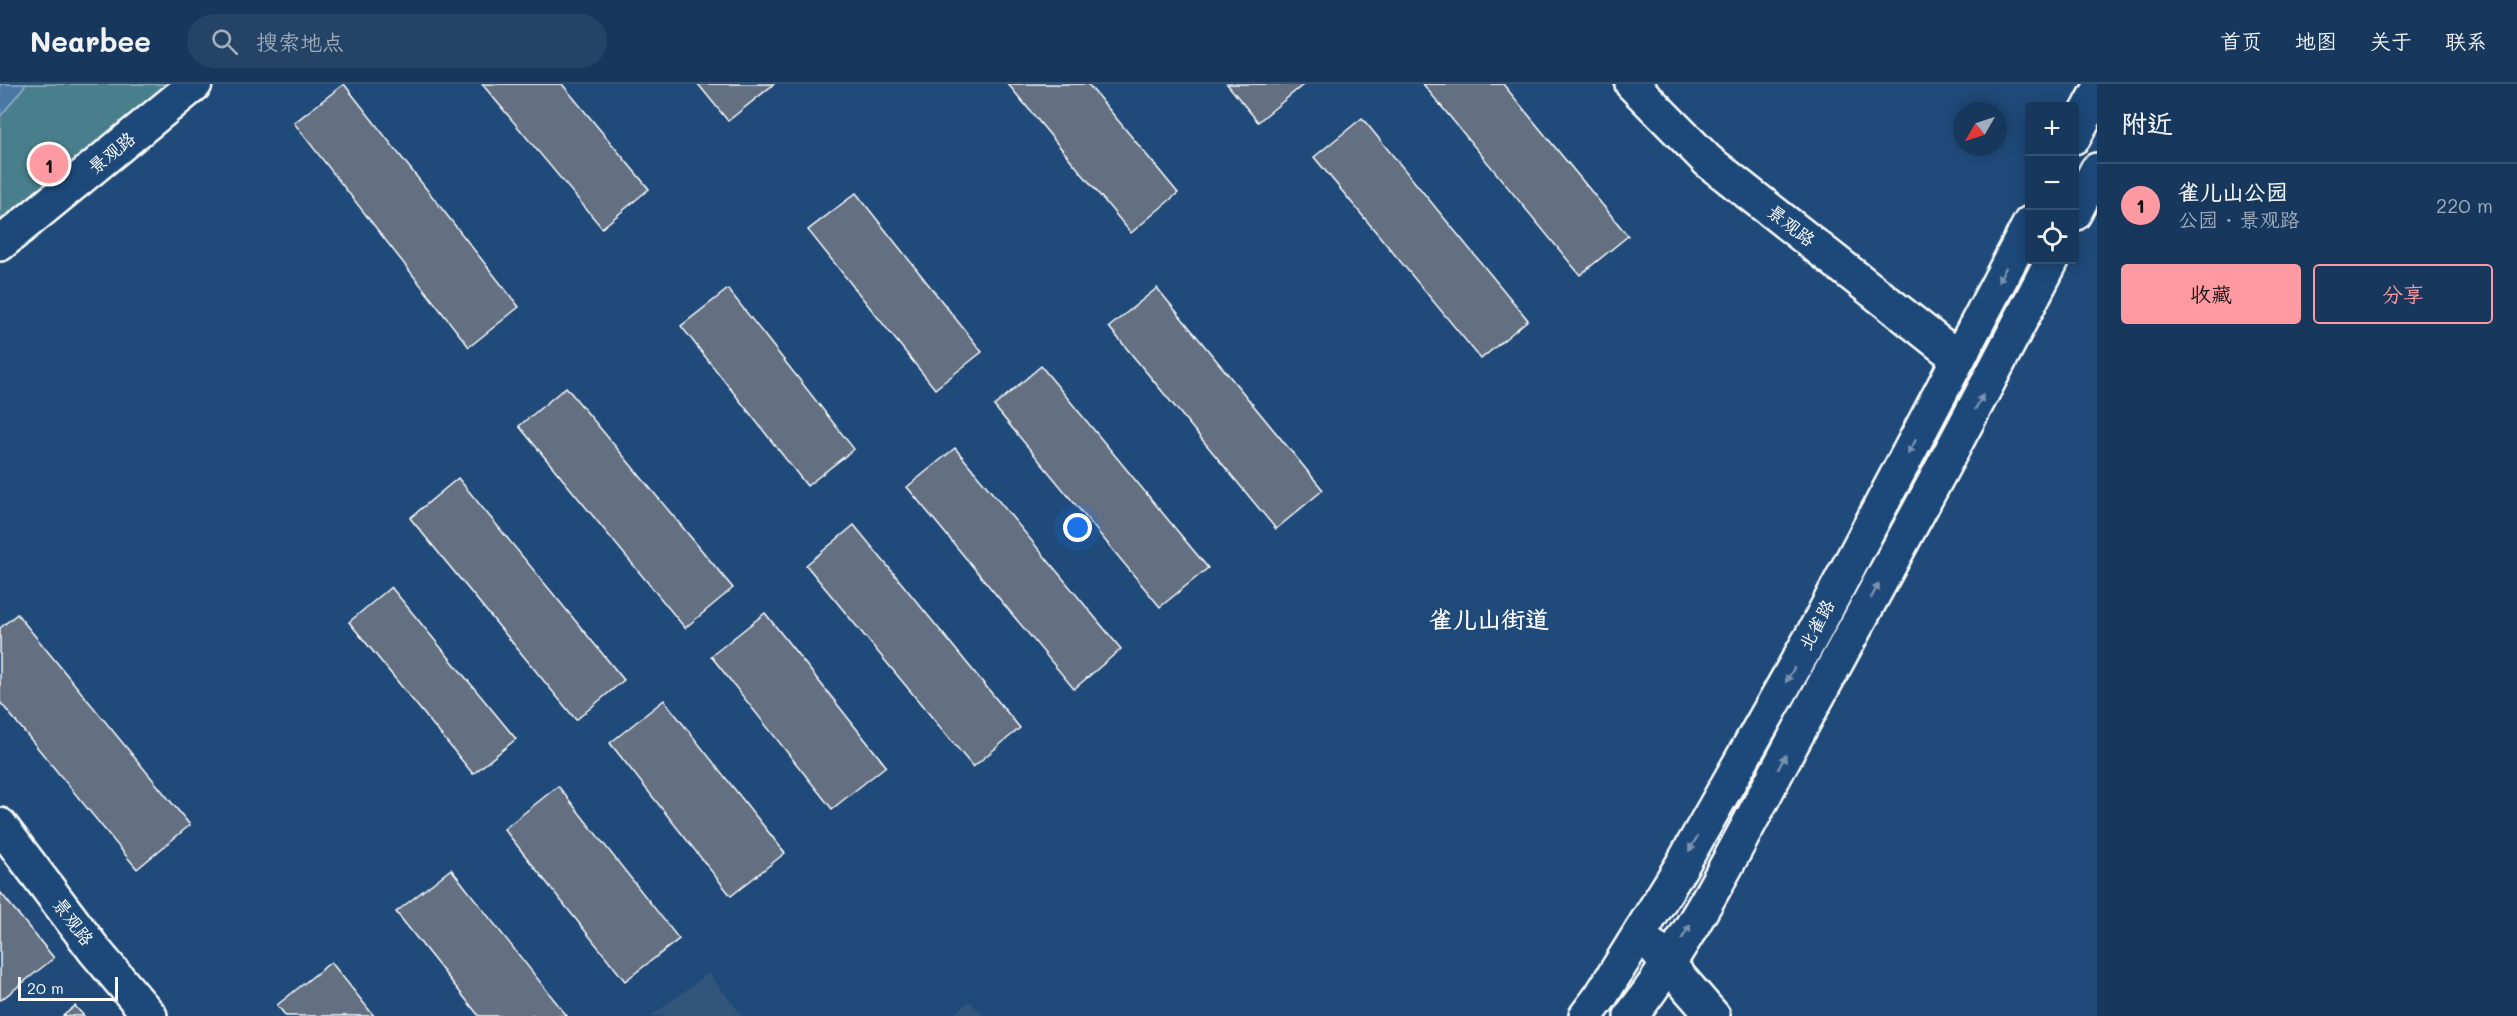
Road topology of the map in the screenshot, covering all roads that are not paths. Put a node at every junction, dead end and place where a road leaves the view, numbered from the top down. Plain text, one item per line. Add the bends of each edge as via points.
1 (195, 84) edge
2 (1632, 84) edge
3 (2097, 94) edge
4 (2079, 128) edge
5 (2097, 170) edge
6 (2076, 210) edge
7 (2025, 232) edge
8 (0, 244) edge
9 (2050, 264) edge
10 (1958, 358) junction
11 (0, 825) edge
12 (1640, 932) junction
13 (1667, 964) junction
14 (150, 1016) edge
15 (1586, 1016) edge
16 (1631, 1016) edge
17 (1713, 1016) edge

1 - 8 street, 景观路
2 - 10 street, 景观路 via 1708,161
3 - 4 street
5 - 6 street
7 -> 10 street, 北雀路
13 -> 9 street, 北雀路 via 1971,417
10 -> 12 street, 北雀路 via 1813,634
11 - 14 street, 景观路 via 95,951
12 - 13 street
12 - 15 street, 北雀路
13 - 16 street, 北雀路
13 - 17 street

